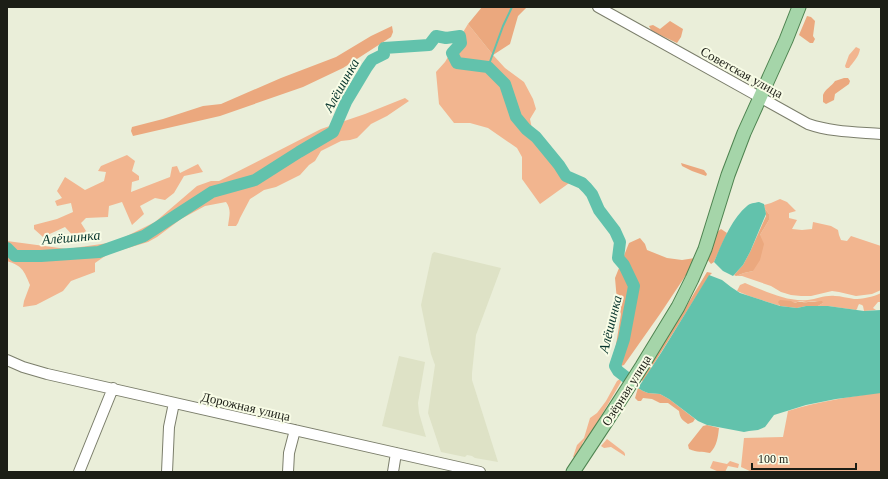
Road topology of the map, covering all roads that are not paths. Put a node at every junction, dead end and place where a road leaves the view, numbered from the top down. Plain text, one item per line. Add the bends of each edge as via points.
1 (598, 7) edge
2 (799, 7) edge
3 (760, 96) junction
4 (881, 134) edge
5 (7, 360) edge
6 (113, 388) junction
7 (174, 403) junction
8 (295, 430) junction
9 (396, 453) junction
10 (79, 472) edge
11 (167, 472) edge
12 (288, 472) edge
13 (393, 472) edge
14 (480, 472) edge
15 (573, 472) edge

1 - 3 street, Советская улица
2 - 3 main road, Озёрная улица
3 - 4 street, Советская улица via 815,126
3 - 15 main road, Озёрная улица via 740,144 692,279 678,307 622,398
5 - 6 street, Дорожная улица via 23,367
6 - 7 street, Дорожная улица
6 - 10 street
7 - 8 street, Дорожная улица
7 - 11 street via 169,427
8 - 9 street, Дорожная улица
8 - 12 street via 289,453
9 - 13 street
9 - 14 street, Дорожная улица

